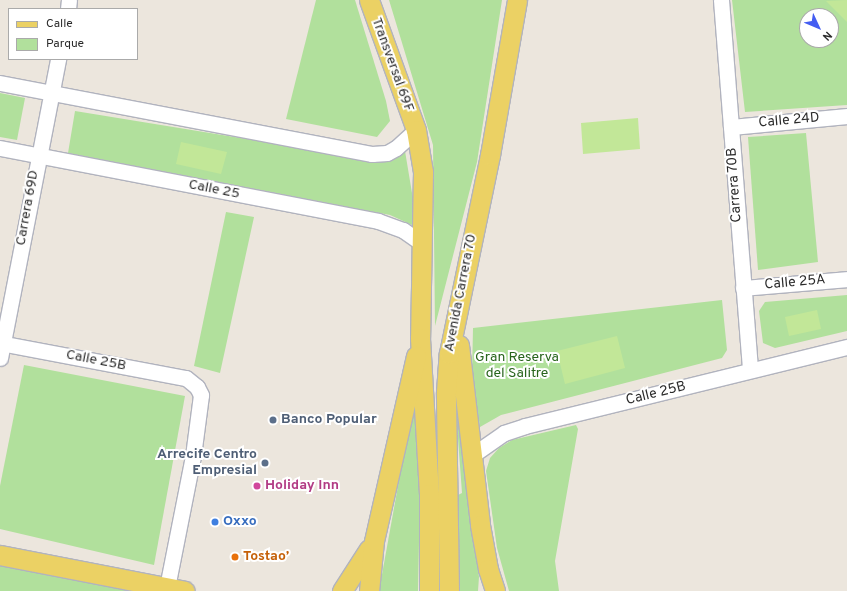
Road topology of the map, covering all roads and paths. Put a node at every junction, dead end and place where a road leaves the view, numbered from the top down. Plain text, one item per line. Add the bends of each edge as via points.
1 (369, 0) edge
2 (377, 0) edge
3 (721, 0) edge
4 (514, 6) edge
5 (377, 24) junction
6 (58, 60) edge
7 (0, 83) edge
8 (51, 94) junction
9 (847, 116) edge
10 (731, 127) junction
11 (416, 130) junction
12 (0, 148) edge
13 (38, 156) junction
14 (423, 244) junction
15 (847, 279) edge
16 (743, 288) junction
17 (456, 310) junction
18 (420, 338) junction
19 (847, 347) edge
20 (1, 348) edge
21 (750, 370) junction
22 (472, 456) junction
23 (374, 541) junction
24 (0, 555) edge
25 (488, 569) junction
26 (347, 584) edge
27 (176, 589) edge
28 (335, 591) edge
29 (369, 591) edge
30 (429, 591) edge
31 (449, 591) edge
32 (486, 591) edge
33 (494, 591) edge

1 - 5 main road, Transversal 69F
2 - 5 main road
3 - 10 street, Carrera 70B
4 - 17 main road, Avenida Carrera 70 via 490,155
5 - 11 main road, Transversal 69F
6 - 8 street, Carrera 69D
7 - 8 street
8 - 11 street via 372,154 396,148
8 - 13 street, Carrera 69D
9 - 10 street, Calle 24D
10 - 16 street, Carrera 70B
11 - 14 main road, Avenida Carrera 70 via 423,172
12 - 13 street, Calle 25
13 - 14 street, Calle 25 via 378,221 403,230
13 - 20 street, Carrera 69D
14 - 18 main road, Avenida Carrera 70
15 - 16 street, Calle 25A
16 - 21 street, Carrera 70B
17 - 22 main road via 460,369
17 - 31 main road, Avenida Carrera 70 via 447,374
18 - 23 main road
18 - 30 main road, Avenida Carrera 70 via 429,494
19 - 21 street, Calle 25B
20 - 27 street, Calle 25B via 191,380 201,395
21 - 22 street, Calle 25B via 525,426 504,433
22 - 25 main road
23 - 26 main road
23 - 29 main road
24 - 27 main road
25 - 32 main road
25 - 33 main road
26 - 28 main road

